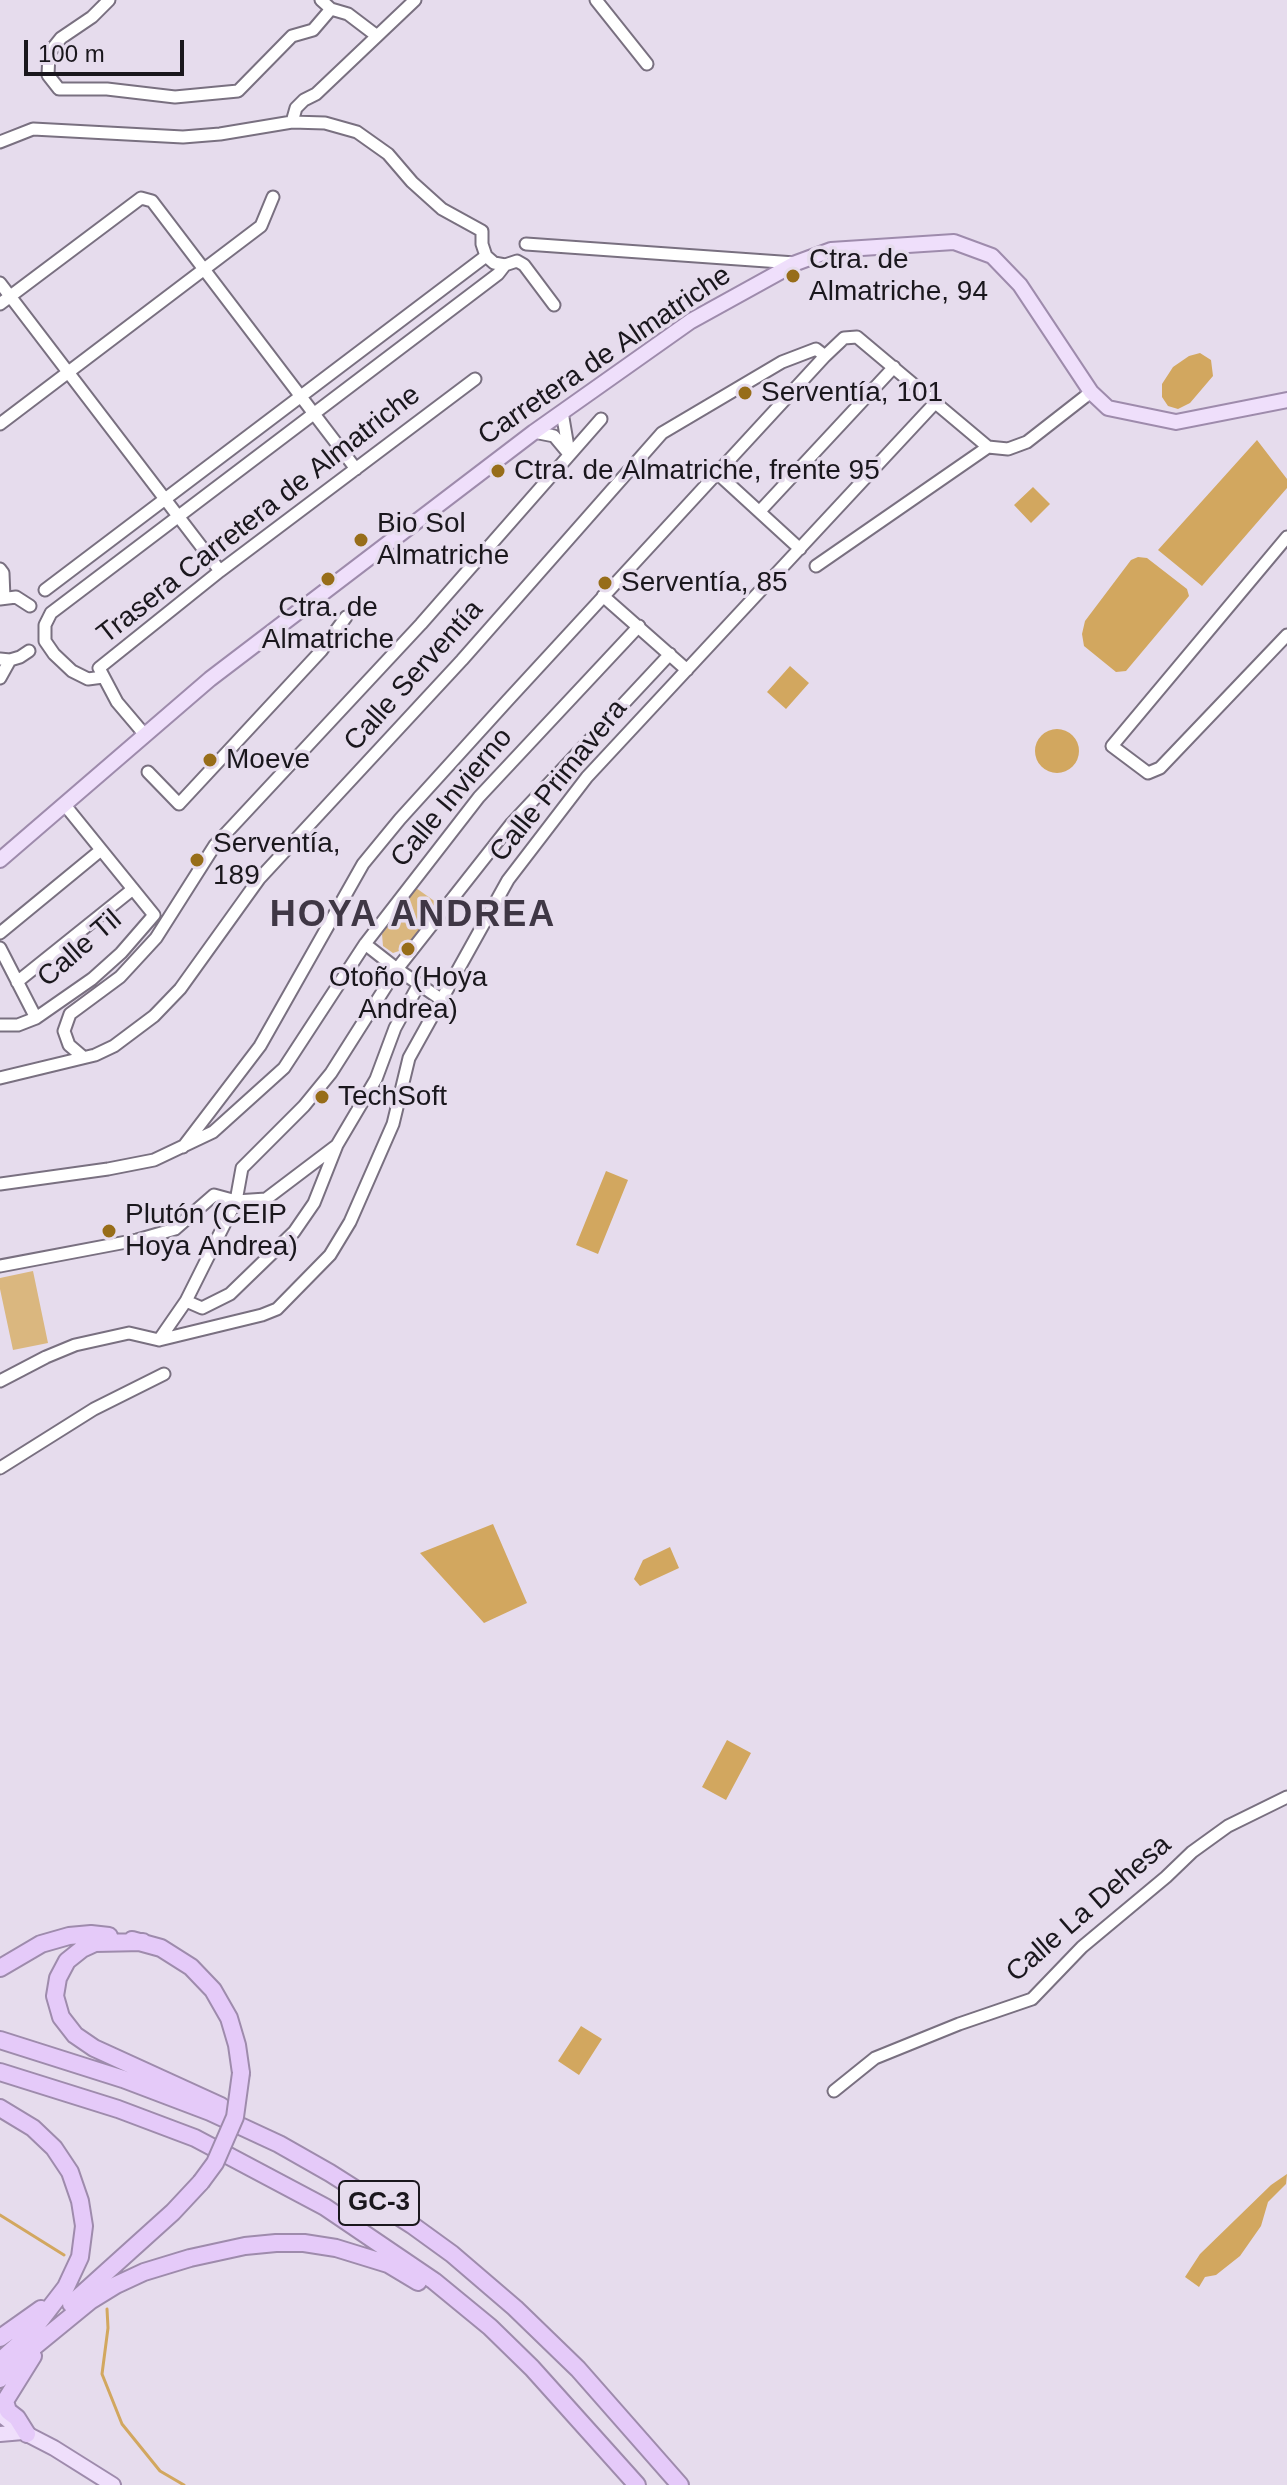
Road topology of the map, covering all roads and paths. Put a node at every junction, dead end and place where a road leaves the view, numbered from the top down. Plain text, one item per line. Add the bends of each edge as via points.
1 (109, 0) edge
2 (321, 0) edge
3 (415, 0) edge
4 (596, 0) edge
5 (331, 9) junction
6 (377, 36) junction
7 (647, 64) dead end
8 (292, 122) junction
9 (0, 142) edge
10 (273, 197) dead end
11 (526, 244) dead end
12 (486, 256) junction
13 (796, 263) junction
14 (505, 265) junction
15 (203, 269) junction
16 (0, 283) edge
17 (10, 296) junction
18 (0, 304) edge
19 (554, 305) dead end
20 (825, 356) junction
21 (894, 367) junction
22 (68, 373) junction
23 (475, 379) dead end
24 (1091, 392) junction
25 (301, 395) junction
26 (1287, 400) edge
27 (935, 403) junction
28 (562, 412) junction
29 (315, 413) junction
30 (601, 419) dead end
31 (0, 424) edge
32 (534, 432) junction
33 (988, 447) junction
34 (569, 454) junction
35 (356, 469) junction
36 (717, 473) junction
37 (165, 500) junction
38 (760, 511) junction
39 (179, 518) junction
40 (1287, 537) edge
41 (800, 549) junction
42 (816, 566) dead end
43 (0, 569) edge
44 (220, 571) junction
45 (45, 590) dead end
46 (603, 596) junction
47 (2, 599) edge
48 (30, 606) dead end
49 (346, 617) dead end
50 (639, 626) junction
51 (1287, 635) edge
52 (29, 651) dead end
53 (670, 654) junction
54 (5, 659) edge
55 (687, 670) junction
56 (103, 677) junction
57 (0, 678) edge
58 (145, 735) junction
59 (148, 772) dead end
60 (64, 804) junction
61 (101, 850) junction
62 (0, 860) edge
63 (133, 889) junction
64 (0, 933) edge
65 (365, 944) junction
66 (0, 948) edge
67 (397, 969) junction
68 (17, 982) junction
69 (419, 984) junction
70 (442, 1000) junction
71 (36, 1018) junction
72 (0, 1025) edge
73 (83, 1057) junction
74 (0, 1078) edge
75 (337, 1145) junction
76 (183, 1147) junction
77 (0, 1184) edge
78 (236, 1201) junction
79 (0, 1266) edge
80 (186, 1301) junction
81 (159, 1340) junction
82 (164, 1374) dead end
83 (0, 1381) edge
84 (0, 1468) edge
85 (1287, 1797) edge
86 (143, 1942) junction
87 (0, 1968) edge
88 (0, 2040) edge
89 (0, 2072) edge
90 (834, 2091) dead end
91 (0, 2108) edge
92 (412, 2225) junction
93 (66, 2287) junction
94 (490, 2327) junction
95 (37, 2336) junction
96 (0, 2338) edge
97 (6, 2362) edge
98 (0, 2379) edge
99 (0, 2414) edge
100 (25, 2433) junction
101 (0, 2434) edge
102 (113, 2485) edge
103 (637, 2485) edge
104 (680, 2485) edge

1 - 5 street via 49,53 48,75 59,89 175,97 238,91 292,36 313,30
2 - 5 street
3 - 6 street
4 - 7 street
5 - 6 street via 348,14
6 - 8 street via 296,108
8 - 9 street via 183,137 33,129
8 - 12 street via 325,123 357,132 388,154 442,209 482,231
10 - 15 street via 261,226
11 - 13 street
12 - 14 street
12 - 25 street
13 - 24 main road, Carretera de Almatriche via 831,250 954,242 992,256 1020,285
13 - 28 main road, Carretera de Almatriche via 691,321
14 - 19 street via 524,265
14 - 29 street
15 - 17 street via 152,201 141,198
15 - 22 street
15 - 25 street
16 - 17 street
17 - 18 street
17 - 22 street
20 - 21 street via 844,338 857,337
20 - 36 street
20 - 73 street, Calle Serventía via 816,349 782,362 662,433 259,879 180,989 114,1046
21 - 27 street
21 - 38 street
22 - 31 street
22 - 37 street
23 - 35 street, Trasera Carretera de Almatriche
24 - 26 main road, Carretera de Almatriche via 1108,408 1176,422
24 - 33 street via 1027,442 1008,449
25 - 29 street
25 - 37 street
27 - 33 street
27 - 41 street, Calle Primavera
28 - 32 main road, Carretera de Almatriche
28 - 34 street
29 - 35 street
29 - 39 street
30 - 34 street, Calle Serventía
32 - 34 street via 554,436
32 - 58 main road, Carretera de Almatriche via 210,679
33 - 42 street
34 - 73 street, Calle Serventía via 421,624 215,845 156,938 120,977 70,1014 64,1031 69,1045
35 - 44 street, Trasera Carretera de Almatriche
36 - 38 street
36 - 46 street
37 - 39 street
37 - 45 street
38 - 41 street
39 - 44 street
39 - 56 street via 51,613 45,625 45,641 72,671 88,679
40 - 51 street via 1112,746 1148,773 1160,768
41 - 55 street, Calle Primavera
43 - 47 street
44 - 56 street, Trasera Carretera de Almatriche via 99,668
46 - 50 street
46 - 76 street via 363,864 260,1046
47 - 48 street via 16,597
49 - 59 street via 321,651 179,804
50 - 53 street
50 - 65 street, Calle Invierno via 479,797
52 - 54 street
53 - 55 street
53 - 67 street via 512,823
54 - 57 street
55 - 70 street, Calle Primavera via 587,777 538,839 508,880
56 - 58 street, Trasera Carretera de Almatriche
58 - 60 main road, Carretera de Almatriche
60 - 61 street
60 - 62 main road, Carretera de Almatriche
61 - 63 street
61 - 64 street
63 - 68 street
63 - 71 street, Calle Til via 154,915 92,979
65 - 67 street
65 - 76 street, Calle Invierno via 284,1068 213,1132
66 - 68 street
67 - 69 street
67 - 78 street via 331,1073 242,1168
68 - 71 street
69 - 70 street
69 - 75 street via 376,1079
70 - 81 street, Calle Primavera via 409,1058 393,1124 330,1255 277,1309
71 - 72 street
73 - 74 street
75 - 78 street via 266,1199
75 - 80 street via 314,1203 294,1232 230,1294 202,1308
76 - 77 street via 154,1160
78 - 79 street via 214,1195 175,1229
78 - 80 street
80 - 81 street
81 - 83 street via 129,1333 75,1345
82 - 84 street via 94,1409
85 - 90 street, Calle La Dehesa via 1228,1826 1192,1852 1082,1947 1032,1999 875,2058
86 - 87 highway via 69,1936 41,1944
86 - 92 highway via 95,1943 67,1961 55,1996 61,2017 75,2035 337,2165
86 - 95 highway, bridge via 191,1967 229,2018 241,2073 235,2117 201,2182
88 - 92 highway, GC-3 via 210,2112 279,2144
89 - 94 highway, GC-3 via 195,2138 265,2174 377,2241
91 - 93 highway via 33,2128 70,2172 84,2226 80,2257
92 - 104 highway, GC-3 via 536,2328
93 - 95 highway
93 - 96 highway
94 - 95 highway via 461,2314 388,2264 336,2248 276,2243 144,2272
94 - 103 highway, GC-3
95 - 97 highway
95 - 100 highway via 5,2401
97 - 98 highway
99 - 100 main road
100 - 101 main road
100 - 102 main road

